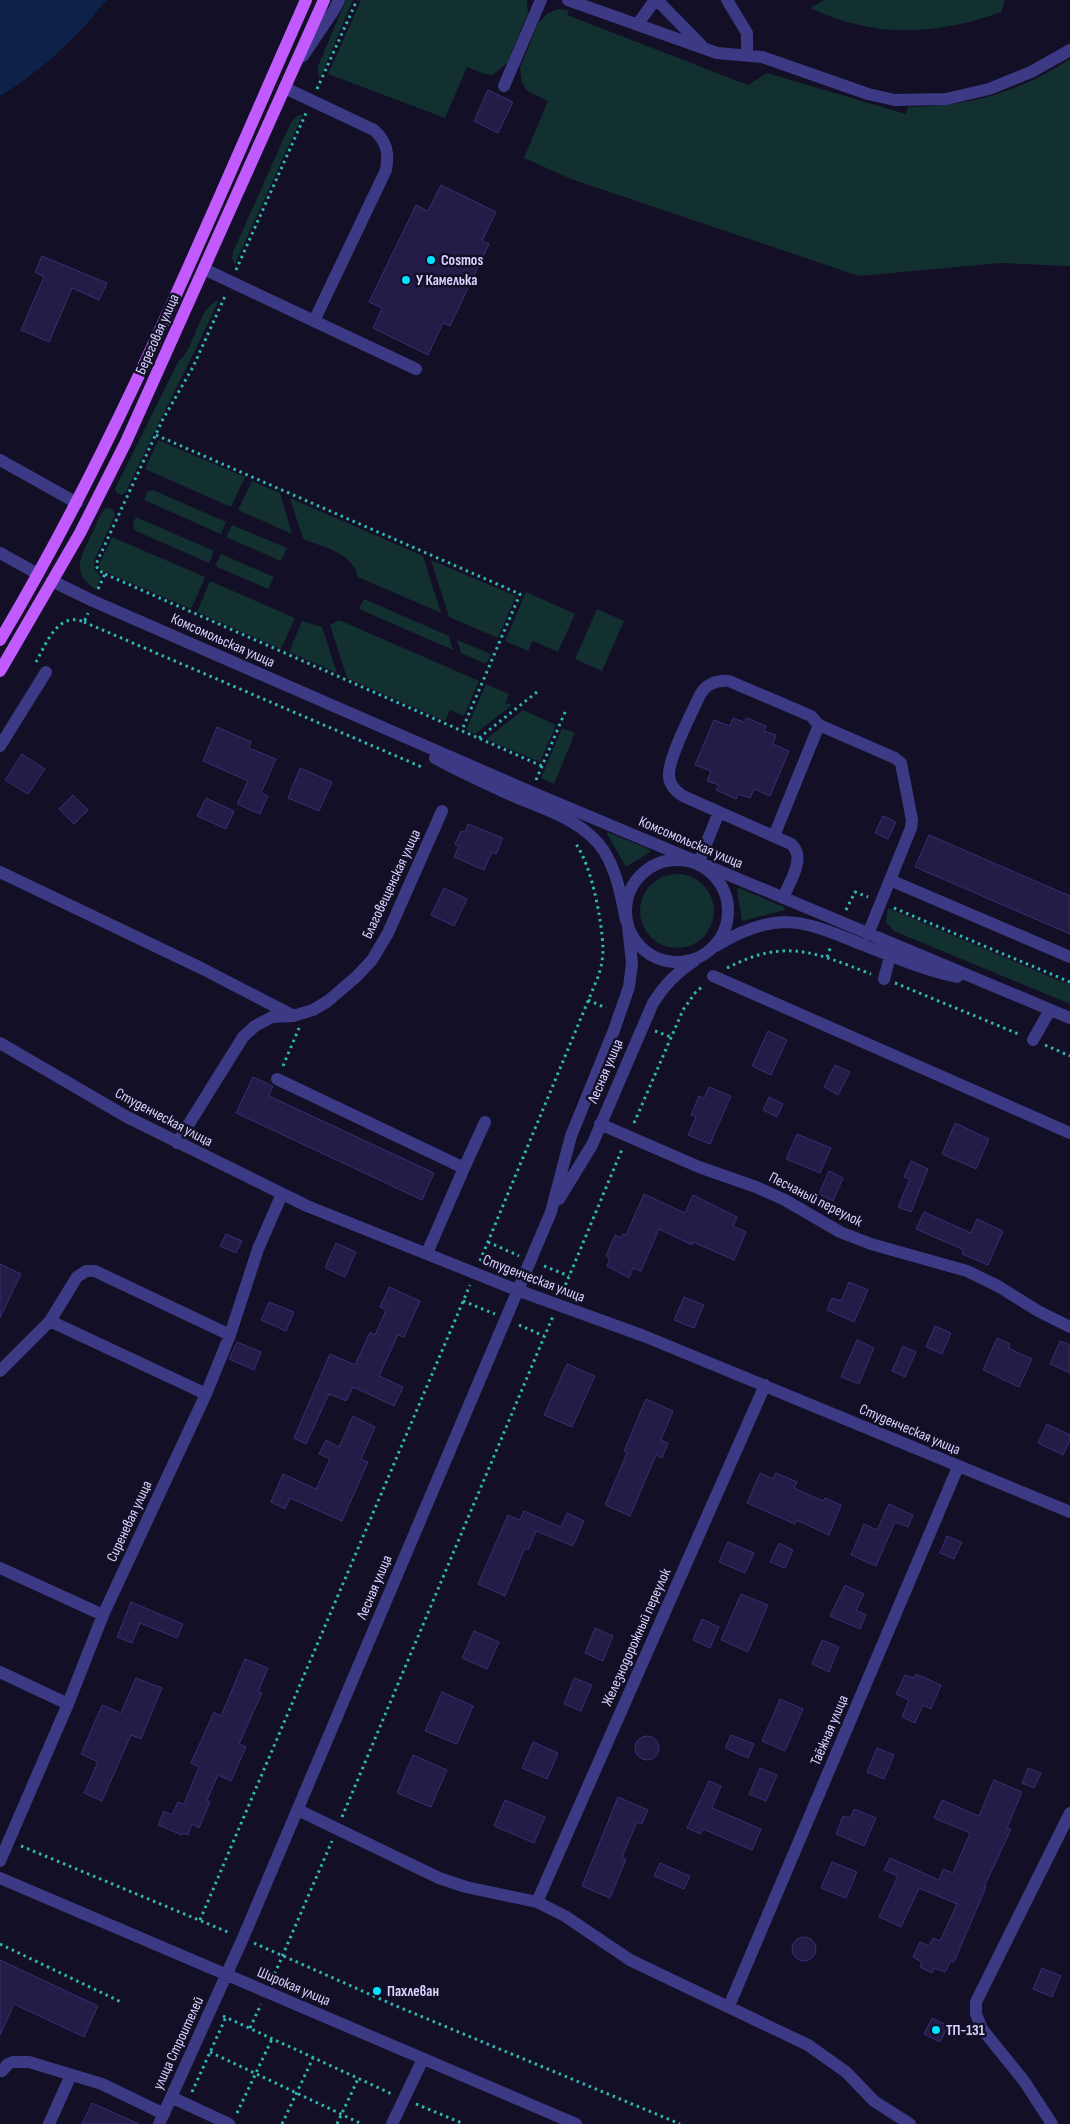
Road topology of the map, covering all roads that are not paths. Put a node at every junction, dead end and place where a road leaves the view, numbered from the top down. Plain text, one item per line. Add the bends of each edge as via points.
1 (306, 0) edge
2 (324, 0) edge
3 (339, 0) edge
4 (541, 0) edge
5 (656, 0) edge
6 (727, 0) edge
7 (572, 1) edge
8 (637, 25) junction
9 (704, 48) junction
10 (1070, 50) edge
11 (747, 56) junction
12 (293, 70) junction
13 (504, 86) dead end
14 (285, 88) junction
15 (204, 269) junction
16 (314, 321) junction
17 (416, 369) dead end
18 (0, 460) edge
19 (77, 504) junction
20 (0, 553) edge
21 (38, 574) junction
22 (52, 581) junction
23 (0, 640) edge
24 (0, 671) edge
25 (46, 672) dead end
26 (820, 725) junction
27 (381, 727) junction
28 (0, 746) edge
29 (442, 811) dead end
30 (719, 812) junction
31 (774, 836) junction
32 (697, 863) junction
33 (0, 872) edge
34 (890, 880) junction
35 (783, 898) junction
36 (627, 923) junction
37 (838, 928) junction
38 (868, 934) junction
39 (705, 954) junction
40 (890, 956) junction
41 (1070, 957) edge
42 (713, 976) road end
43 (884, 979) road end
44 (989, 984) junction
45 (1050, 1010) junction
46 (298, 1018) junction
47 (1070, 1018) edge
48 (1033, 1040) road end
49 (0, 1043) edge
50 (277, 1079) road end
51 (485, 1122) dead end
52 (600, 1124) junction
53 (1070, 1133) edge
54 (178, 1143) junction
55 (464, 1168) junction
56 (282, 1194) junction
57 (551, 1212) junction
58 (427, 1253) junction
59 (517, 1290) junction
60 (50, 1321) junction
61 (1070, 1327) edge
62 (230, 1335) junction
63 (0, 1371) edge
64 (765, 1385) junction
65 (206, 1394) junction
66 (958, 1467) junction
67 (1070, 1512) edge
68 (0, 1568) edge
69 (103, 1615) junction
70 (0, 1672) edge
71 (68, 1704) junction
72 (298, 1810) junction
73 (1070, 1813) edge
74 (0, 1861) edge
75 (0, 1878) edge
76 (537, 1902) junction
77 (227, 1975) junction
78 (729, 2006) junction
79 (422, 2059) junction
80 (1, 2072) edge
81 (71, 2075) junction
82 (172, 2096) junction
83 (161, 2119) edge
84 (232, 2121) edge
85 (49, 2124) edge
86 (392, 2124) edge
87 (576, 2124) edge
88 (910, 2124) edge
89 (1052, 2124) edge

1 - 19 main road, Береговая улица via 139,375
2 - 12 main road, Береговая улица
3 - 12 street
4 - 13 street
5 - 8 street
5 - 9 street
6 - 11 street via 747,33
7 - 8 street
8 - 9 street
9 - 11 street via 717,53
10 - 11 street via 1031,72 988,89 964,96 912,101 880,97 762,57
12 - 14 main road, Береговая улица
14 - 15 main road, Береговая улица
14 - 16 street via 374,130 383,138 387,148 386,170
15 - 16 street
15 - 22 main road, Береговая улица via 126,442
16 - 17 street
18 - 19 street
19 - 21 main road, Береговая улица
20 - 21 street
21 - 22 main road
21 - 23 main road, Береговая улица
22 - 24 main road, Береговая улица
22 - 27 street, Комсомольская улица
25 - 28 street
26 - 30 street via 811,716 729,681 718,681 706,687 696,703 669,774 677,792
26 - 31 street
26 - 34 street via 901,763 912,820
27 - 32 street, Комсомольская улица
27 - 36 street, Комсомольская улица via 462,773 564,818 588,832 604,850 613,869
29 - 46 street, Благовещенская улица via 388,933 372,960 328,1001
30 - 31 street
30 - 32 street
31 - 35 street via 795,848 798,858
32 - 35 street, Комсомольская улица
32 - 36 street via 666,860 644,870 628,892
32 - 39 street via 720,882 728,905 725,929
33 - 46 street
34 - 38 street
34 - 41 street
35 - 37 street, Комсомольская улица
36 - 39 street via 640,947 660,959 680,962
36 - 57 street, Лесная улица via 632,963 628,987 571,1136
37 - 38 street, Комсомольская улица
37 - 39 street, Комсомольская улица via 771,924 740,933
37 - 40 street, Комсомольская улица
38 - 44 street, Комсомольская улица
39 - 52 street, Лесная улица via 675,975 658,994
40 - 43 street
40 - 44 street, Комсомольская улица via 919,968
42 - 53 street
44 - 45 street, Комсомольская улица
45 - 47 street, Комсомольская улица
45 - 48 street
46 - 54 street, Благовещенская улица via 272,1017 242,1037
49 - 54 street, Студенческая улица via 126,1117
50 - 55 street
51 - 55 street
52 - 57 street, Лесная улица via 592,1145
52 - 61 street, Песчаный переулок via 778,1197 840,1232 967,1271
54 - 56 street, Студенческая улица
55 - 58 street
56 - 58 street, Студенческая улица
56 - 62 street, Сиреневая улица via 252,1264
57 - 59 street, Лесная улица
58 - 59 street, Студенческая улица
59 - 64 street, Студенческая улица
59 - 72 street, Лесная улица
60 - 62 street via 77,1277 86,1271 95,1271
60 - 63 street
60 - 65 street
62 - 65 street, Сиреневая улица
64 - 66 street, Студенческая улица
64 - 76 street, Железнодорожный переулок
65 - 69 street, Сиреневая улица
66 - 67 street, Студенческая улица
66 - 78 street, Таёжная улица
68 - 69 street
69 - 71 street, Сиреневая улица
70 - 71 street
71 - 74 street, Сиреневая улица
72 - 76 street via 439,1878
72 - 77 street, Лесная улица
73 - 89 street via 976,2002 976,2014 982,2029 1024,2081
75 - 77 street, Широкая улица
76 - 78 street via 565,1916 630,1960
77 - 79 street, Широкая улица
77 - 82 street, улица Строителей
78 - 88 street via 808,2045 846,2072 874,2101
79 - 86 street
79 - 87 street, Широкая улица
80 - 81 street via 8,2064 22,2061
81 - 83 street via 102,2084
81 - 85 street
82 - 83 street, улица Строителей
82 - 84 street

